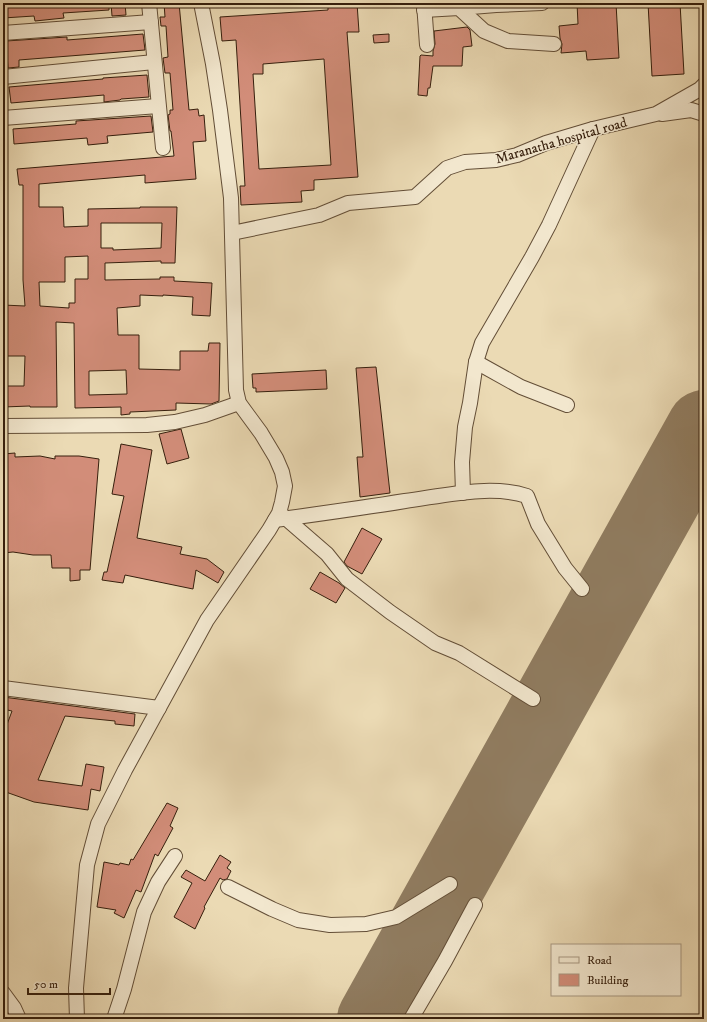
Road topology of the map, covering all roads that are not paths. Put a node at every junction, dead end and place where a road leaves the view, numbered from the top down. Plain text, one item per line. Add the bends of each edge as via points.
1 (149, 3) edge
2 (201, 3) edge
3 (542, 3) edge
4 (496, 4) edge
5 (462, 6) edge
6 (424, 7) edge
7 (151, 22) junction
8 (3, 33) edge
9 (554, 44) dead end
10 (427, 45) dead end
11 (154, 62) junction
12 (3, 77) edge
13 (704, 84) edge
14 (158, 106) junction
15 (656, 114) junction
16 (704, 114) edge
17 (3, 118) edge
18 (592, 129) junction
19 (162, 148) dead end
20 (232, 233) junction
21 (476, 362) junction
22 (239, 403) junction
23 (567, 405) dead end
24 (3, 426) edge
25 (462, 493) junction
26 (280, 517) junction
27 (582, 589) dead end
28 (3, 688) edge
29 (533, 699) dead end
30 (159, 708) junction
31 (175, 856) dead end
32 (450, 884) dead end
33 (228, 887) dead end
34 (475, 905) dead end
35 (3, 992) edge
36 (19, 1019) edge
37 (77, 1019) edge
38 (114, 1019) edge
39 (412, 1019) edge

1 - 7 street
2 - 20 street via 220,110 231,198
3 - 4 street
4 - 5 street
5 - 6 street
5 - 9 street via 484,31 508,41
6 - 10 street
7 - 8 street
7 - 11 street
11 - 12 street
11 - 14 street
13 - 15 street, Maranatha hospital road via 700,89
14 - 17 street
14 - 19 street
15 - 16 street via 691,110
15 - 18 street, Maranatha hospital road
18 - 20 street, Maranatha hospital road via 546,142 516,155 496,160 465,162 447,168 415,197 348,203 319,214
18 - 21 street via 549,225 482,343
20 - 22 street via 236,390
21 - 23 street via 521,387
21 - 25 street via 465,427
22 - 24 street via 205,415 147,426
22 - 26 street via 261,433 282,472 284,486
25 - 26 street
25 - 27 street via 494,491 527,496 538,524 565,568
26 - 29 street via 328,554 347,579 390,612 435,643 459,653
26 - 30 street via 207,620
28 - 30 street
30 - 37 street via 98,824 87,865 76,988
31 - 38 street via 158,882 144,912
32 - 33 street via 396,917 366,924 330,925 298,920
34 - 39 street via 446,962
35 - 36 street

